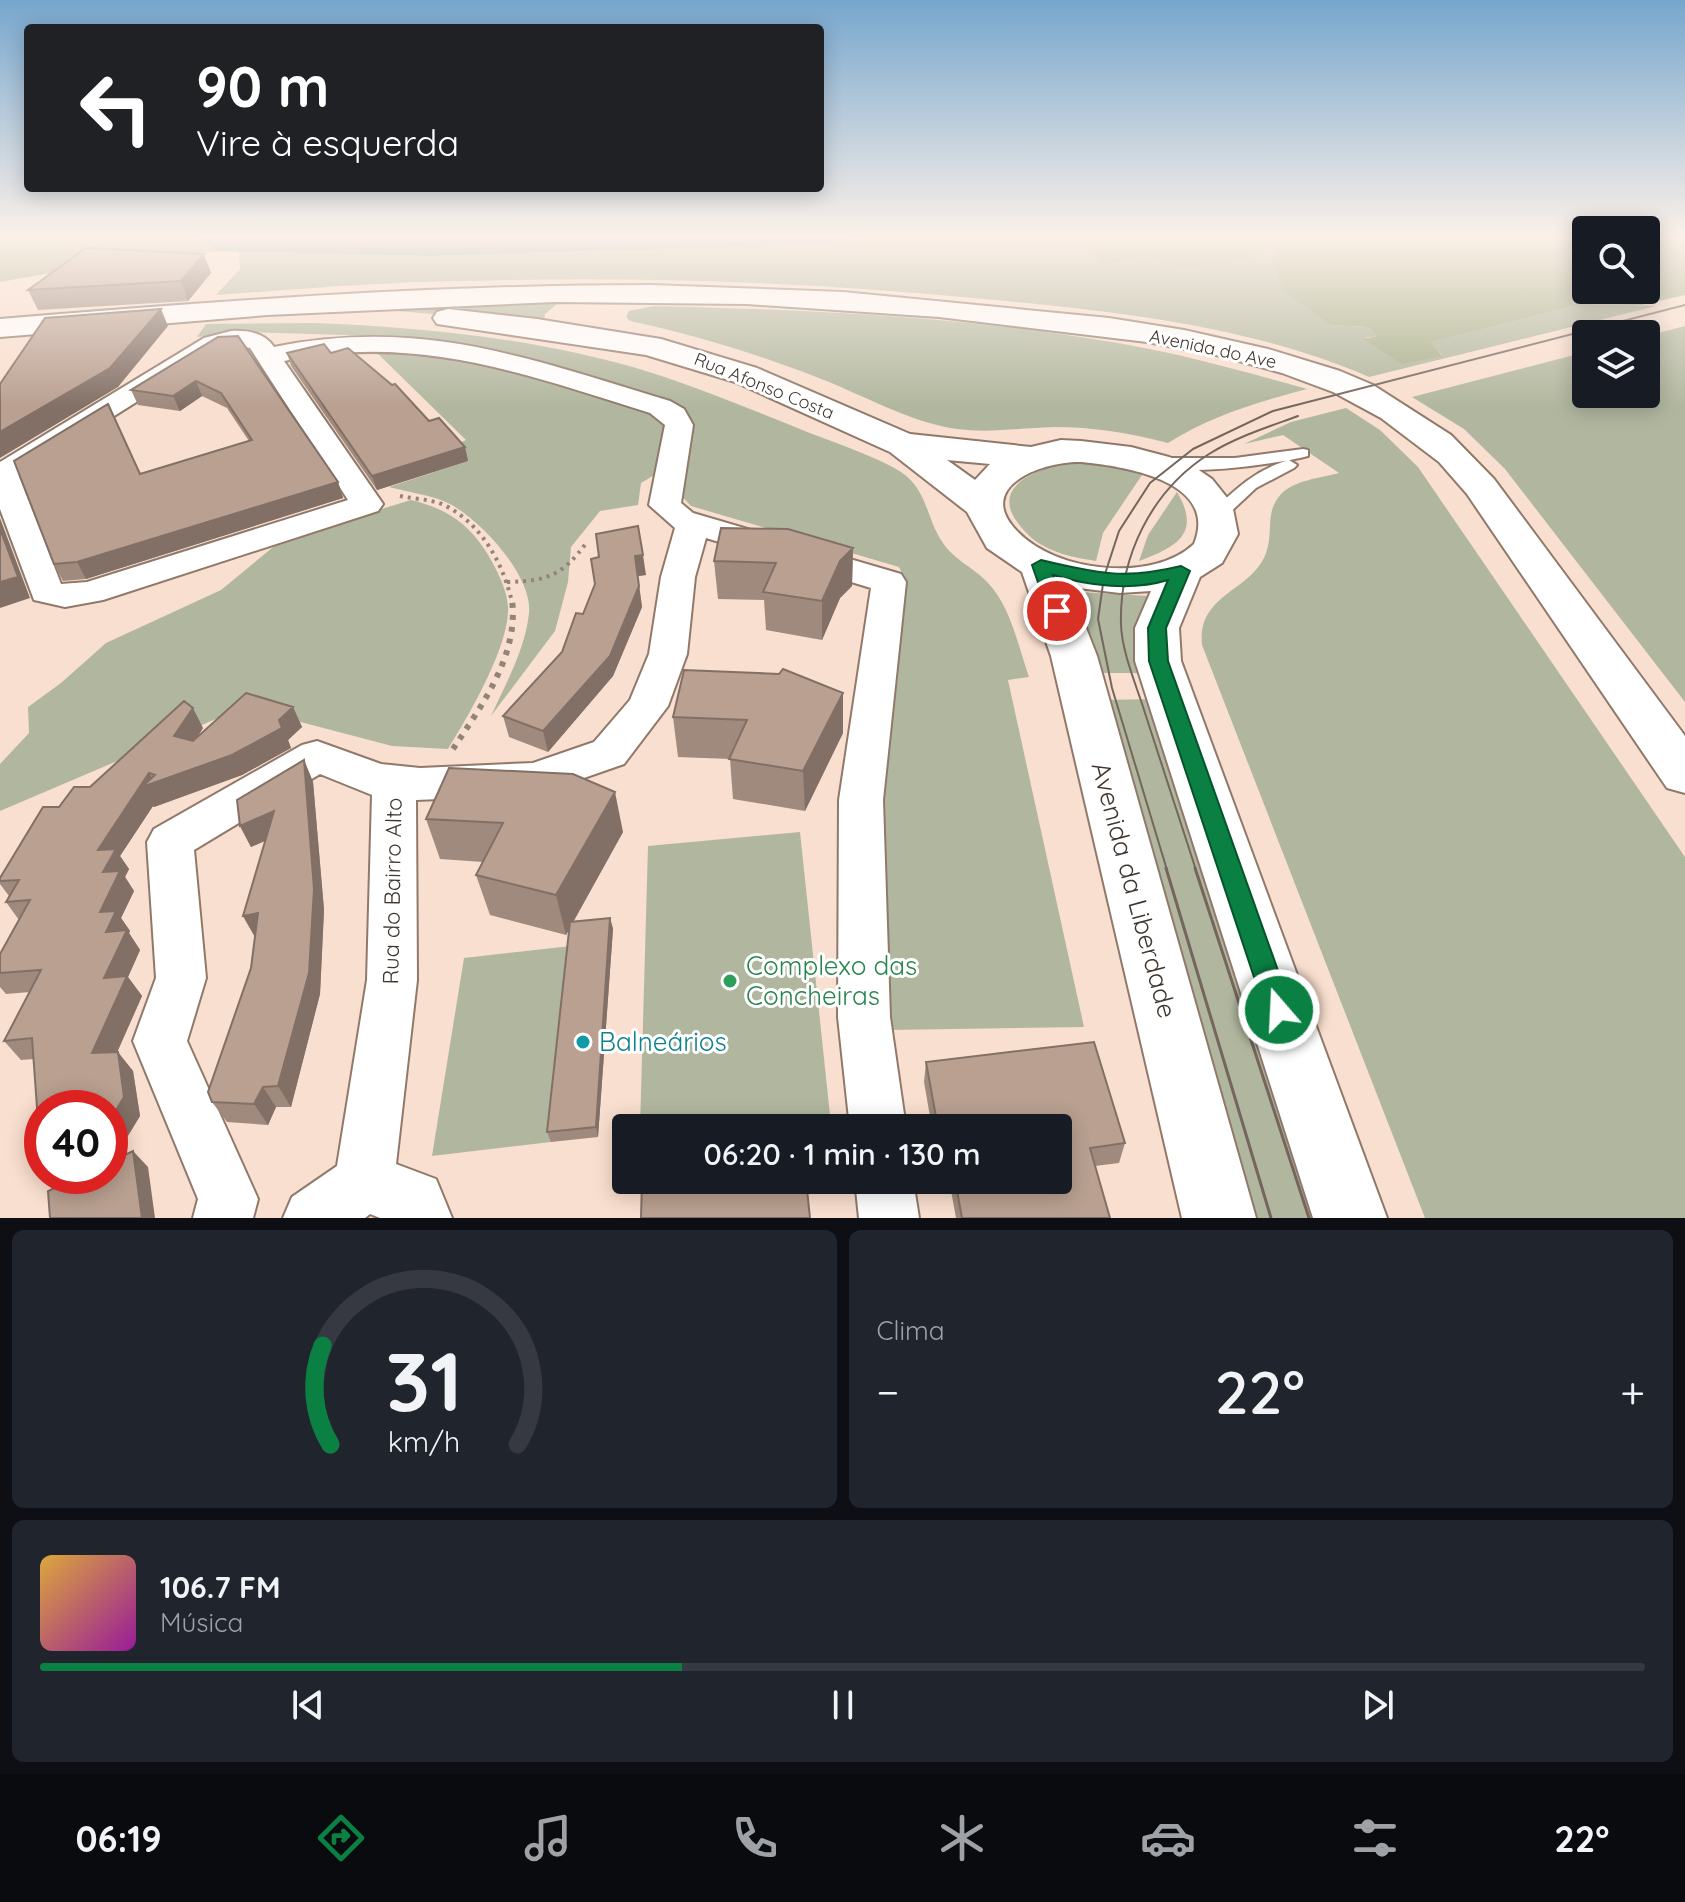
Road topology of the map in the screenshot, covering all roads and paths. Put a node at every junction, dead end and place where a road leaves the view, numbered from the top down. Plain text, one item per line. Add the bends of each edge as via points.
1 (607, 293) junction
2 (267, 306) junction
3 (0, 328) edge
4 (575, 333) junction
5 (650, 346) junction
6 (268, 356) junction
7 (903, 444) junction
8 (1030, 458) junction
9 (1147, 461) junction
10 (1, 474) edge
11 (362, 496) junction
12 (984, 506) junction
13 (1218, 515) junction
14 (693, 523) junction
15 (587, 542) dead end
16 (1041, 565) junction
17 (1181, 571) junction
18 (507, 582) junction
19 (1685, 774) edge
20 (412, 782) junction
21 (876, 1114) edge
22 (364, 1183) junction
23 (886, 1194) edge
24 (223, 1218) edge
25 (313, 1218) edge
26 (422, 1218) edge
27 (889, 1218) edge
28 (1219, 1218) edge
29 (1350, 1218) edge

1 - 2 street, Avenida do Ave via 444,295
1 - 4 street via 567,309 562,318
1 - 5 street via 602,326
1 - 19 street, Avenida do Ave via 854,301 988,312 1176,339 1331,378 1388,408 1456,457
2 - 3 street, Rua Afonso Costa
2 - 4 street, Rua Afonso Costa
4 - 5 street, Rua Afonso Costa
5 - 7 street, Rua Afonso Costa via 746,375
6 - 10 street via 248,338 213,343
6 - 11 street
6 - 14 street via 344,343 443,348 488,356 660,407 679,425 665,505
7 - 8 street, Rua Afonso Costa
7 - 12 street, Rua Afonso Costa
8 - 9 street via 1096,451
8 - 12 street via 1005,469 989,486
9 - 13 street via 1182,476 1205,494
9 - 13 lane via 1217,465 1307,456 1268,471
10 - 11 street via 46,592 65,596 367,504
11 - 18 path via 386,493 445,505 480,531
12 - 16 street via 991,527 1011,548
13 - 17 street via 1219,537 1206,556
14 - 20 street, Rua do Bairro Alto via 678,577 668,654 648,706 609,753 535,779
14 - 21 street via 889,582 861,800 864,1017
15 - 18 path via 568,568 539,581
16 - 17 street via 1114,581 1155,579
16 - 28 street, Avenida da Liberdade via 1074,656
17 - 29 street via 1157,628 1158,661
18 - 20 path via 514,606 510,642 471,722
20 - 22 street, Rua do Bairro Alto
20 - 24 street via 377,780 317,756 170,842 181,978 160,1041 228,1199
22 - 25 street
22 - 26 street via 415,1200
23 - 27 street

